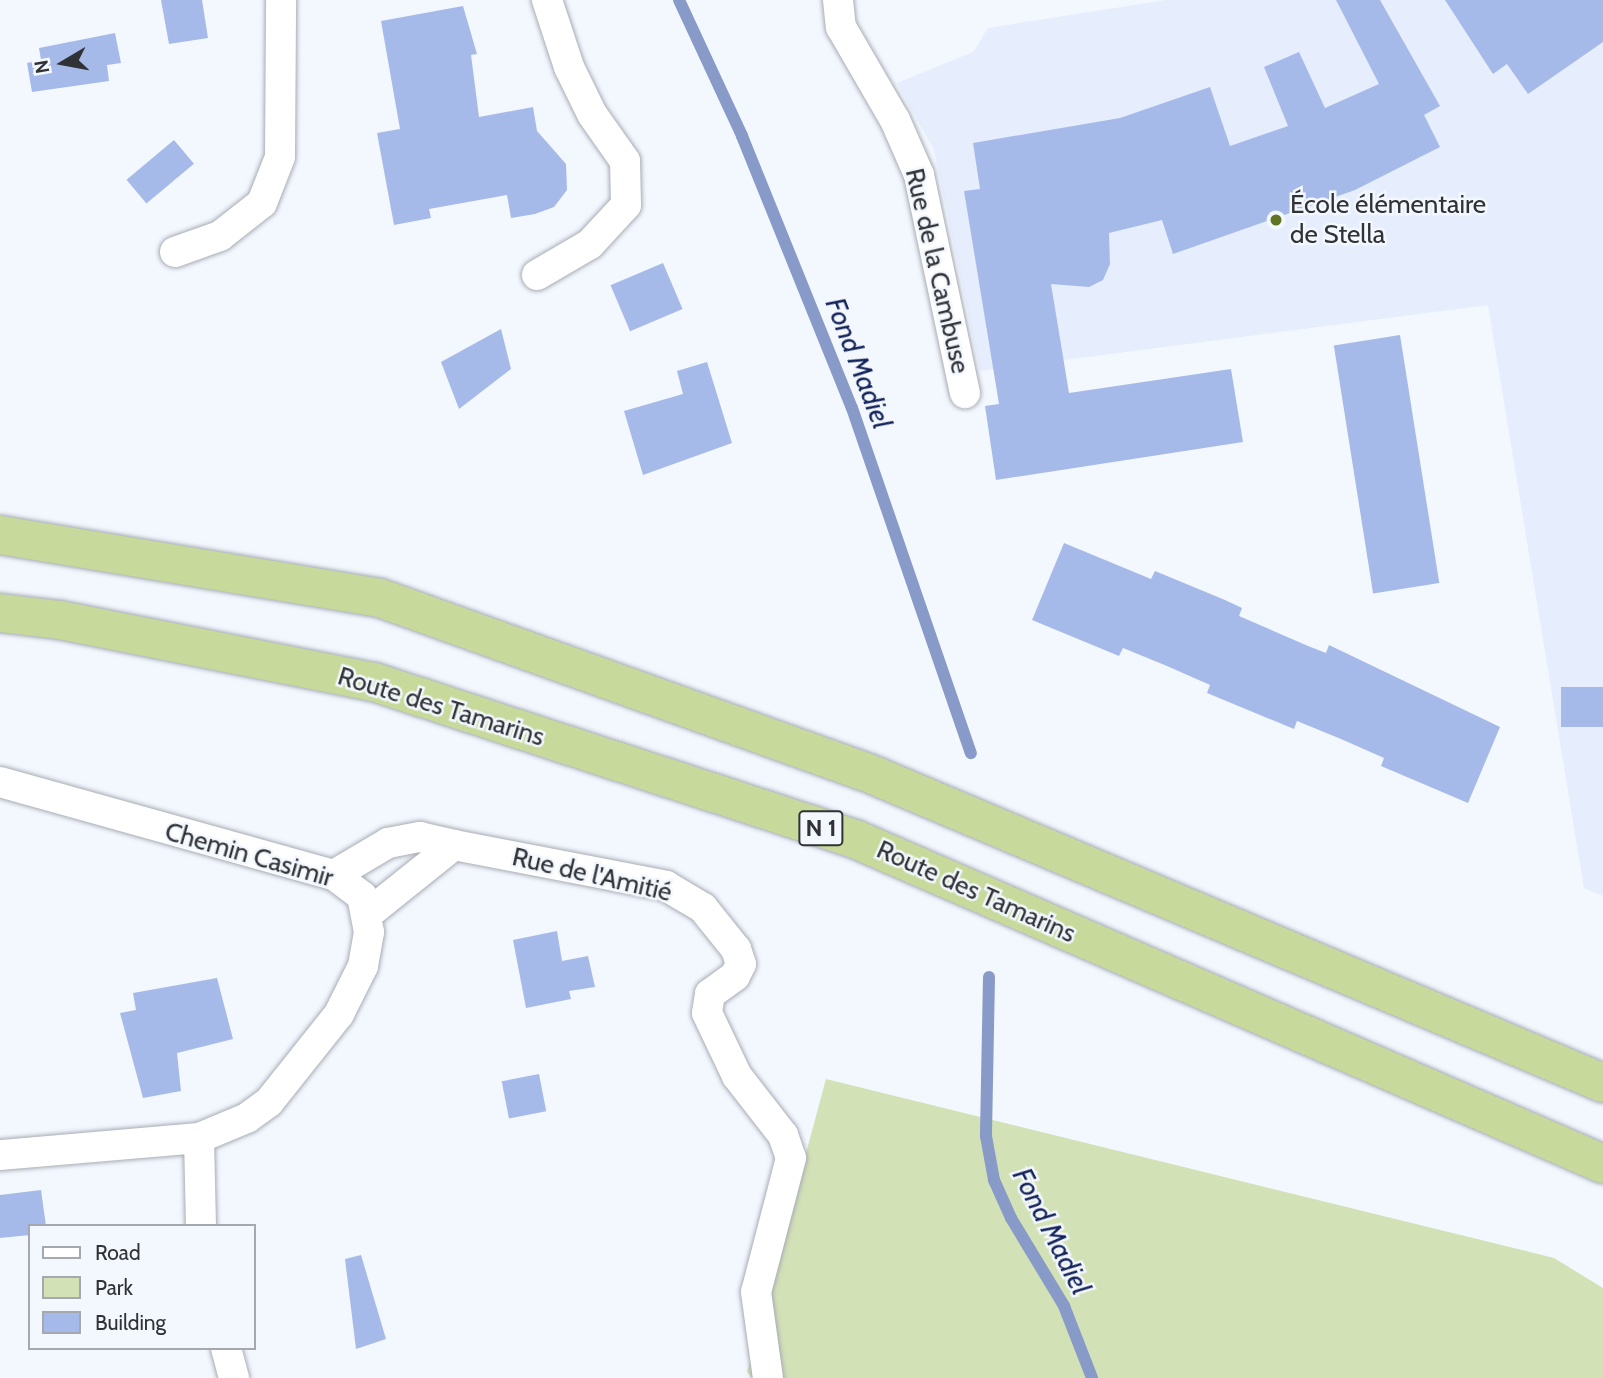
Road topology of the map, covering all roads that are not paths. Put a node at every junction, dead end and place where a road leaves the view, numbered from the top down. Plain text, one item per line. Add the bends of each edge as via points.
1 (281, 0) edge
2 (547, 0) edge
3 (838, 0) edge
4 (175, 252) dead end
5 (537, 275) dead end
6 (965, 393) dead end
7 (0, 535) edge
8 (0, 613) edge
9 (0, 782) edge
10 (454, 845) junction
11 (334, 875) junction
12 (369, 913) junction
13 (1603, 1083) edge
14 (199, 1138) junction
15 (0, 1155) edge
16 (1603, 1164) edge
17 (201, 1224) edge
18 (227, 1350) edge
19 (234, 1378) edge
20 (768, 1378) edge

1 - 4 street via 280,156 262,203 220,236
2 - 5 street via 575,79 625,161 626,205 590,244
3 - 6 street, Rue de la Cambuse via 841,27 895,120 919,175
7 - 13 highway via 380,598 871,774
8 - 16 highway, Route des Tamarins / N 1 via 60,620 374,682 855,839
9 - 11 street, Chemin Casimir
10 - 11 street, Rue de l'Amitié via 420,837 388,843
10 - 12 street
10 - 20 street, Rue de l'Amitié via 666,886 703,908 736,949 739,970 710,994 707,1013 737,1076 783,1135 791,1158 756,1292
11 - 12 street, Chemin Casimir via 362,896
12 - 14 street via 363,966 315,1049 269,1102
14 - 15 street
14 - 17 street
18 - 19 street

